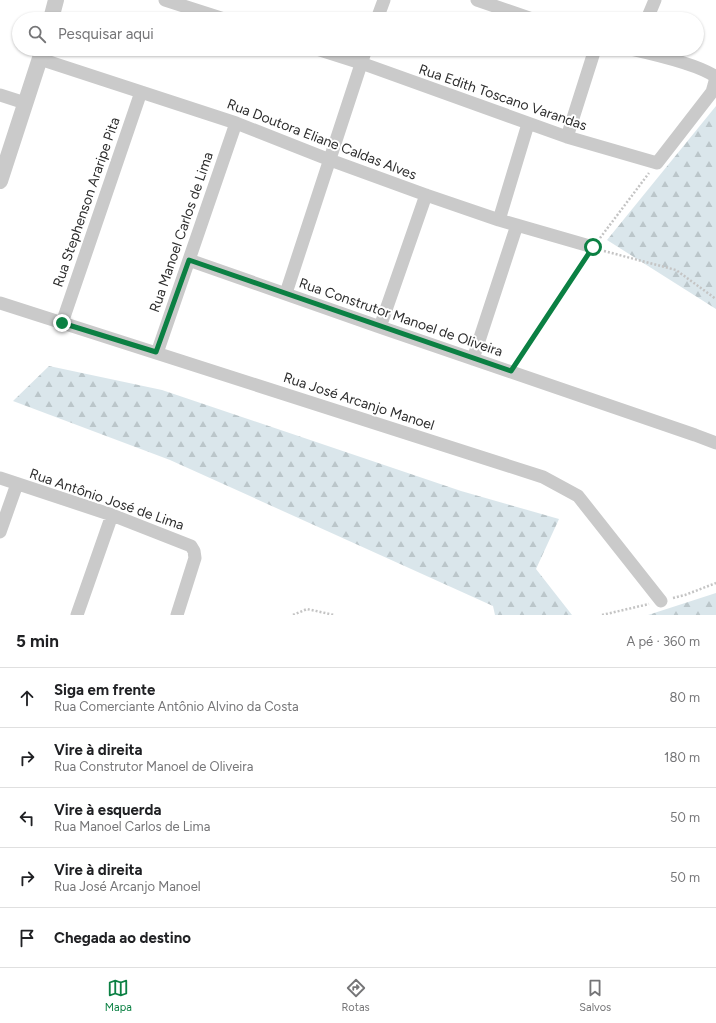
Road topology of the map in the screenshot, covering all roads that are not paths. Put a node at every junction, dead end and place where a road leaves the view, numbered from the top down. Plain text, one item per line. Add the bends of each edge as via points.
1 (56, 0) edge
2 (165, 0) edge
3 (384, 0) edge
4 (477, 0) edge
5 (655, 0) edge
6 (53, 12) edge
7 (202, 12) edge
8 (380, 12) edge
9 (512, 12) edge
10 (650, 12) edge
11 (40, 56) edge
12 (46, 56) edge
13 (339, 56) edge
14 (364, 56) edge
15 (593, 56) edge
16 (658, 56) edge
17 (361, 63) junction
18 (716, 77) edge
19 (141, 92) junction
20 (0, 95) edge
21 (25, 103) junction
22 (236, 123) junction
23 (528, 124) junction
24 (567, 137) junction
25 (330, 160) junction
26 (0, 180) edge
27 (426, 195) junction
28 (499, 220) junction
29 (517, 225) junction
30 (593, 247) road end
31 (189, 260) junction
32 (286, 294) junction
33 (0, 303) edge
34 (62, 323) junction
35 (380, 327) junction
36 (156, 352) junction
37 (473, 359) junction
38 (716, 444) edge
39 (0, 478) edge
40 (17, 484) junction
41 (112, 515) junction
42 (0, 532) edge
43 (661, 600) dead end
44 (77, 615) edge
45 (177, 615) edge

1 - 6 street
2 - 7 street
3 - 8 street
4 - 9 street
5 - 10 street
11 - 21 street
12 - 19 street, Rua Doutora Eliane Caldas Alves
13 - 17 street, Rua Edith Toscano Varandas
14 - 17 street
15 - 24 street
16 - 18 street
17 - 23 street, Rua Edith Toscano Varandas
17 - 25 street
18 - 24 street, Rua Edith Toscano Varandas via 712,92 657,163
19 - 22 street, Rua Doutora Eliane Caldas Alves
19 - 34 street, Rua Stephenson Araripe Pita
20 - 21 street
21 - 26 street
22 - 25 street, Rua Doutora Eliane Caldas Alves
22 - 31 street, Rua Manoel Carlos de Lima
23 - 24 street, Rua Edith Toscano Varandas
23 - 28 street
25 - 27 street, Rua Doutora Eliane Caldas Alves
25 - 32 street
27 - 28 street, Rua Doutora Eliane Caldas Alves
27 - 35 street
28 - 29 street, Rua Doutora Eliane Caldas Alves
29 - 30 street, Rua Doutora Eliane Caldas Alves
29 - 37 street
31 - 32 street, Rua Construtor Manoel de Oliveira
31 - 36 street, Rua Manoel Carlos de Lima
32 - 35 street, Rua Construtor Manoel de Oliveira
33 - 34 street, Rua José Arcanjo Manoel
34 - 36 street, Rua José Arcanjo Manoel
35 - 37 street, Rua Construtor Manoel de Oliveira
36 - 43 street, Rua José Arcanjo Manoel via 543,477 578,496
37 - 38 street, Rua Construtor Manoel de Oliveira
39 - 40 street, Rua Antônio José de Lima
40 - 41 street, Rua Antônio José de Lima
40 - 42 street
41 - 44 street
41 - 45 street, Rua Antônio José de Lima via 194,549 195,558

